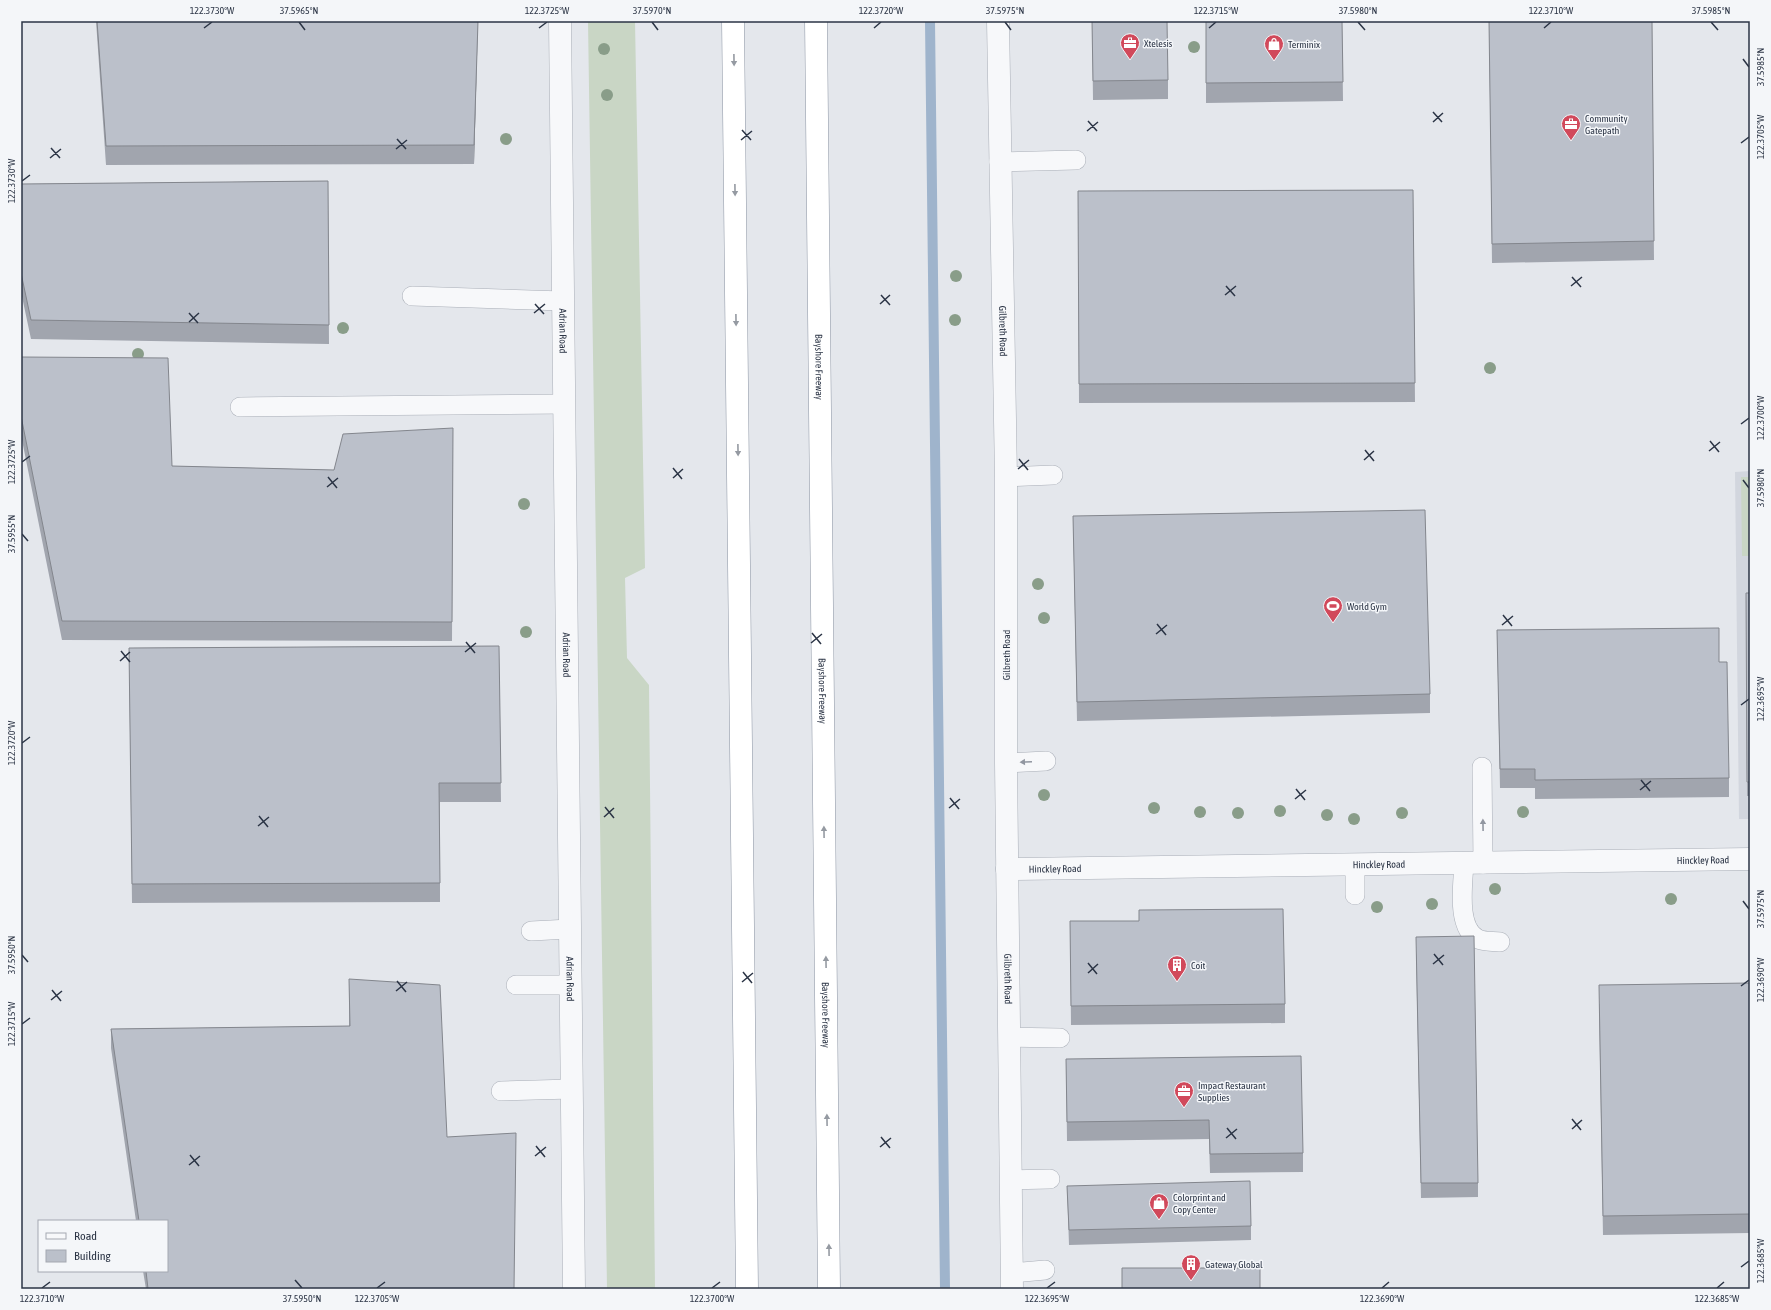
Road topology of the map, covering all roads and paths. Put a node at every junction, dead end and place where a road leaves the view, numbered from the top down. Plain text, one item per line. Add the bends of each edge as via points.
1 (560, 21) edge
2 (733, 21) edge
3 (816, 21) edge
4 (998, 21) edge
5 (1076, 160) dead end
6 (999, 162) junction
7 (412, 296) dead end
8 (564, 301) junction
9 (565, 404) junction
10 (240, 407) dead end
11 (1053, 475) dead end
12 (1006, 477) junction
13 (1046, 761) dead end
14 (1006, 763) junction
15 (1482, 767) dead end
16 (1750, 859) edge
17 (1473, 863) junction
18 (1355, 864) junction
19 (1007, 869) junction
20 (1355, 894) dead end
21 (570, 929) junction
22 (531, 930) dead end
23 (1500, 942) dead end
24 (516, 985) dead end
25 (571, 985) junction
26 (1009, 1037) junction
27 (1060, 1038) dead end
28 (572, 1089) junction
29 (501, 1091) dead end
30 (1010, 1180) junction
31 (1050, 1180) dead end
32 (1045, 1270) dead end
33 (1012, 1281) edge
34 (574, 1289) edge
35 (747, 1289) edge
36 (829, 1289) edge

1 - 8 street, Adrian Road
2 -> 35 highway
36 -> 3 highway, Bayshore Freeway
4 - 6 street, Gilbreth Road
5 - 6 lane
6 - 12 street, Gilbreth Road
7 - 8 lane
8 - 9 street, Adrian Road
9 - 10 lane
9 - 21 street, Adrian Road
11 - 12 lane
12 - 14 street, Gilbreth Road
13 -> 14 lane
14 - 19 street, Gilbreth Road
17 -> 15 lane
16 - 17 street, Hinckley Road
17 - 18 street, Hinckley Road
17 - 23 lane via 1463,918 1466,927 1479,939
18 - 19 street, Hinckley Road
18 - 20 lane
19 - 26 street, Gilbreth Road
21 - 22 lane
21 - 25 street, Adrian Road
24 - 25 lane
25 - 28 street, Adrian Road
26 - 27 lane
26 - 30 street, Gilbreth Road
28 - 29 lane
28 - 34 street, Adrian Road
30 - 31 lane
30 - 33 street, Gilbreth Road
32 - 33 lane

